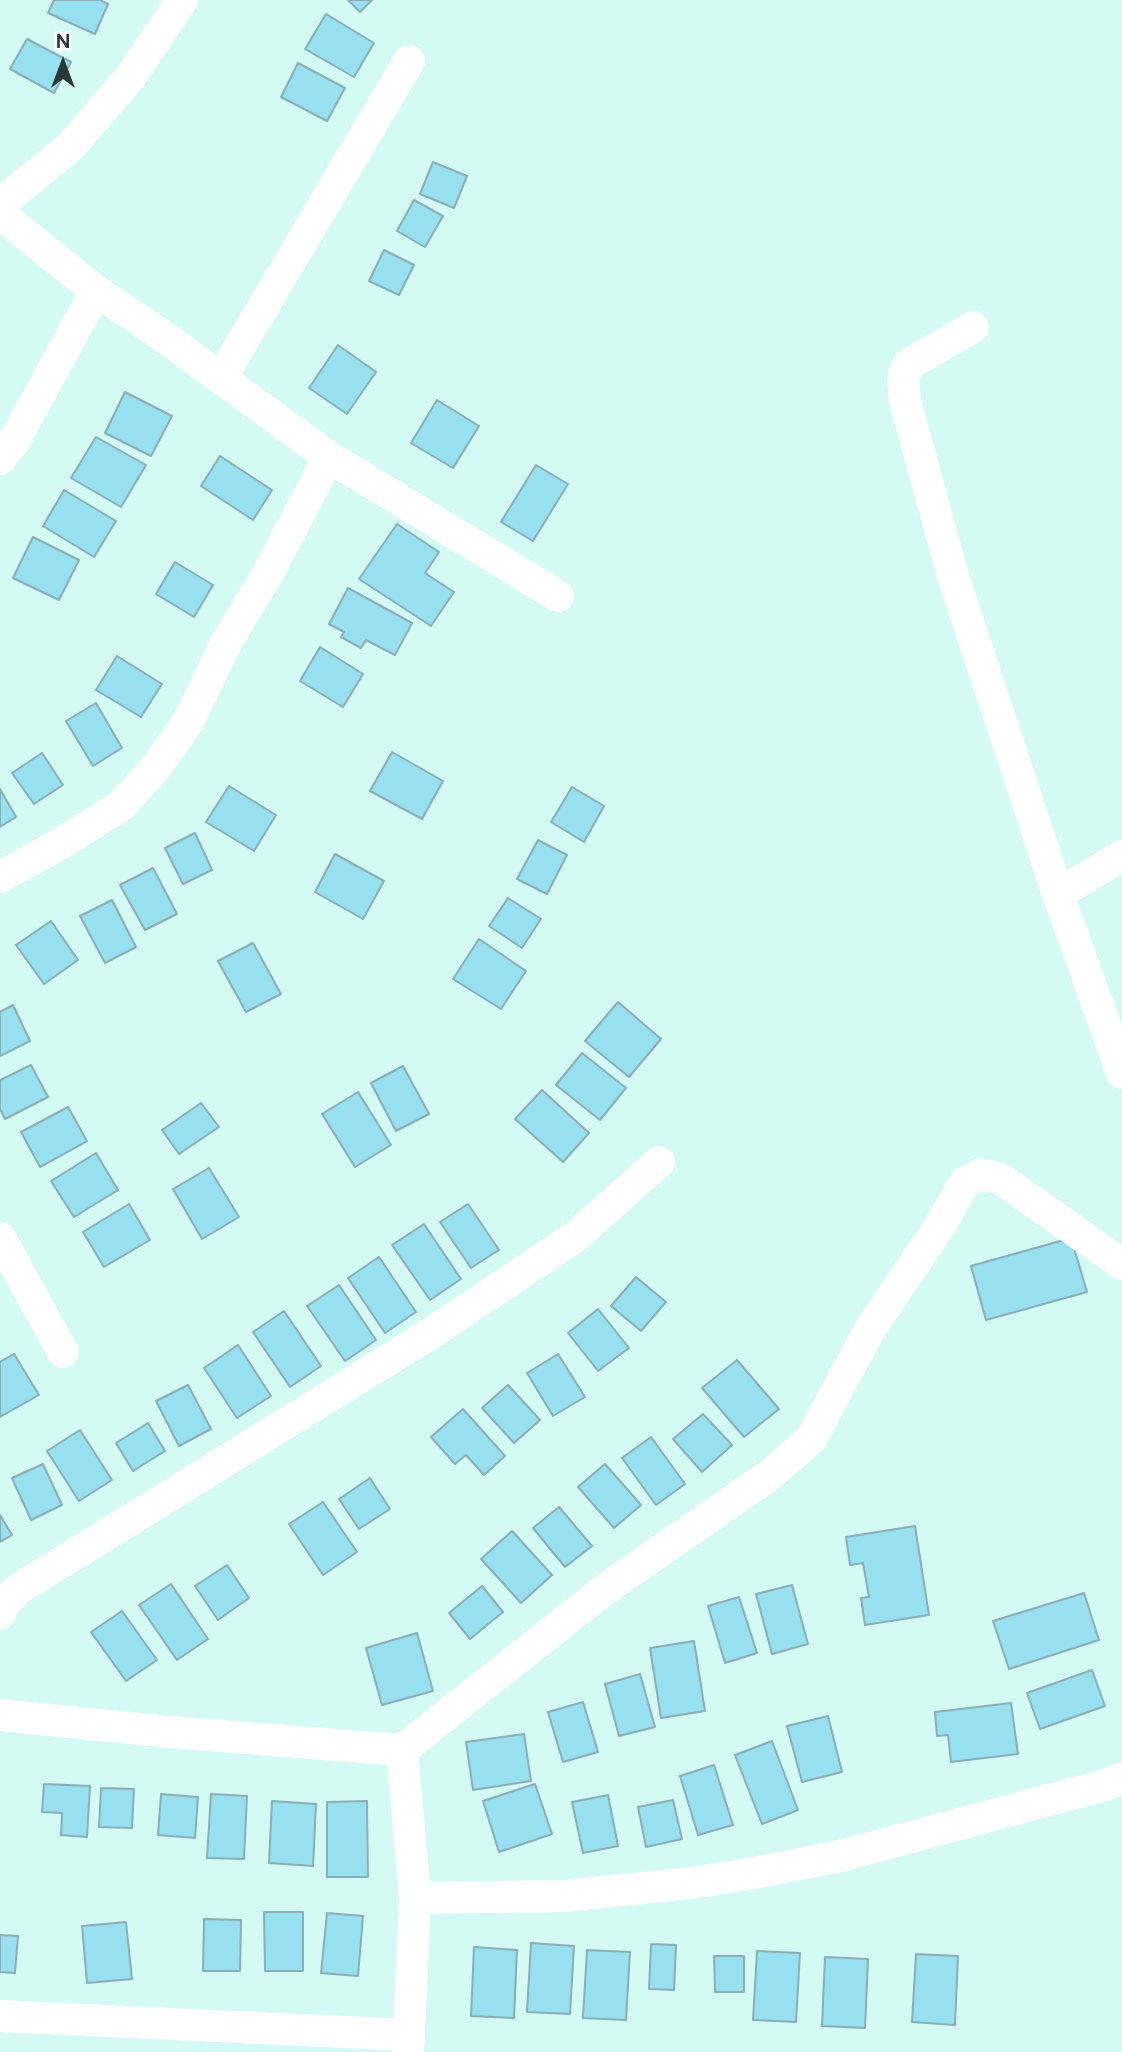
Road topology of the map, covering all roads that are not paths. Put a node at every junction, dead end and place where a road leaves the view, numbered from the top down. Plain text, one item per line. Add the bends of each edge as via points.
1 (182, 0) edge
2 (409, 61) dead end
3 (0, 204) edge
4 (0, 214) edge
5 (96, 290) junction
6 (973, 327) dead end
7 (221, 378) junction
8 (329, 457) junction
9 (0, 459) edge
10 (558, 596) dead end
11 (1122, 856) edge
12 (0, 877) edge
13 (1058, 894) junction
14 (1122, 1073) edge
15 (659, 1162) dead end
16 (0, 1238) edge
17 (1122, 1264) edge
18 (63, 1352) dead end
19 (0, 1614) edge
20 (0, 1715) edge
21 (402, 1751) junction
22 (1122, 1778) edge
23 (415, 1898) junction
24 (0, 2016) edge
25 (408, 2043) edge

1 - 3 street via 131,76 70,147
2 - 7 street
4 - 5 street
5 - 7 street
5 - 9 street
6 - 13 street via 908,366 903,377 905,401 953,576
7 - 8 street
8 - 10 street
8 - 12 street via 226,643 188,722 156,767 122,805
11 - 13 street
13 - 14 street
15 - 19 street via 575,1237 433,1332 17,1590
16 - 18 street
17 - 21 street via 1001,1179 981,1174 965,1182 870,1329 811,1440 771,1474 604,1590
20 - 21 street
21 - 23 street
22 - 23 street via 853,1853 759,1872 563,1896
23 - 25 street
24 - 25 street

